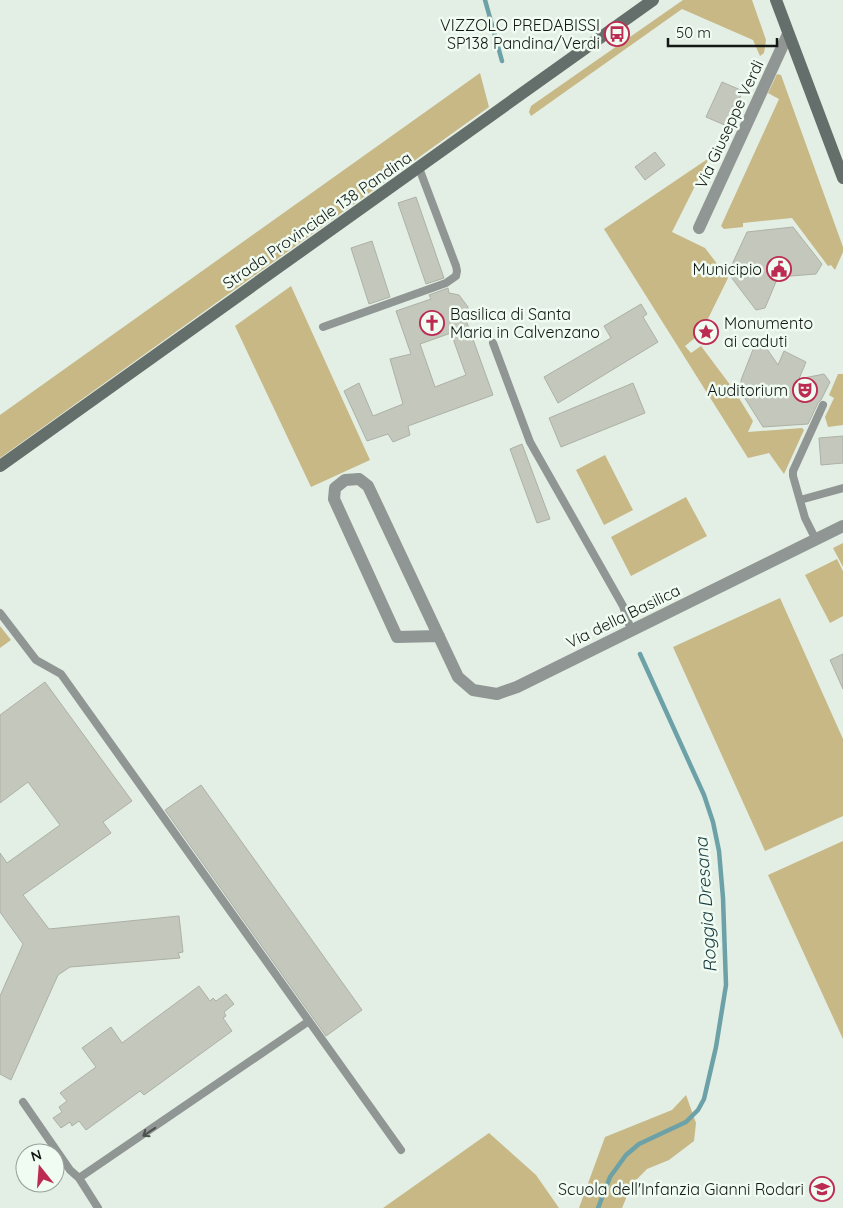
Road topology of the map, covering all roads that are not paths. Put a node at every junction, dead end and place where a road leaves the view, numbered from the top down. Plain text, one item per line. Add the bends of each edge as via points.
1 (653, 0) edge
2 (776, 1) edge
3 (788, 34) junction
4 (418, 168) junction
5 (843, 178) edge
6 (699, 228) dead end
7 (323, 327) dead end
8 (492, 343) dead end
9 (823, 405) dead end
10 (0, 466) edge
11 (843, 488) edge
12 (800, 500) junction
13 (843, 526) edge
14 (816, 540) junction
15 (0, 613) edge
16 (631, 630) junction
17 (439, 636) junction
18 (309, 1022) junction
19 (23, 1102) dead end
20 (401, 1150) dead end
21 (79, 1178) junction
22 (98, 1208) edge

1 - 4 street, Strada Provinciale 138 Pandina
2 - 3 street
3 - 5 street
3 - 6 street, Via Giuseppe Verdi
4 - 7 lane via 458,271 456,276 446,283
4 - 10 street, Strada Provinciale 138 Pandina
8 - 16 lane via 530,442 623,606
9 - 12 lane via 793,471
11 - 12 lane
12 - 14 lane
13 - 14 street, Via della Basilica
14 - 16 street, Via della Basilica
15 - 18 lane via 36,660 61,674
16 - 17 street, Via della Basilica via 497,694 473,690 458,678
17 - 17 street, Via della Basilica via 368,486 359,479 346,480 335,488 334,499 397,637
18 - 20 lane
18 -> 21 lane
19 - 21 lane
21 - 22 lane

